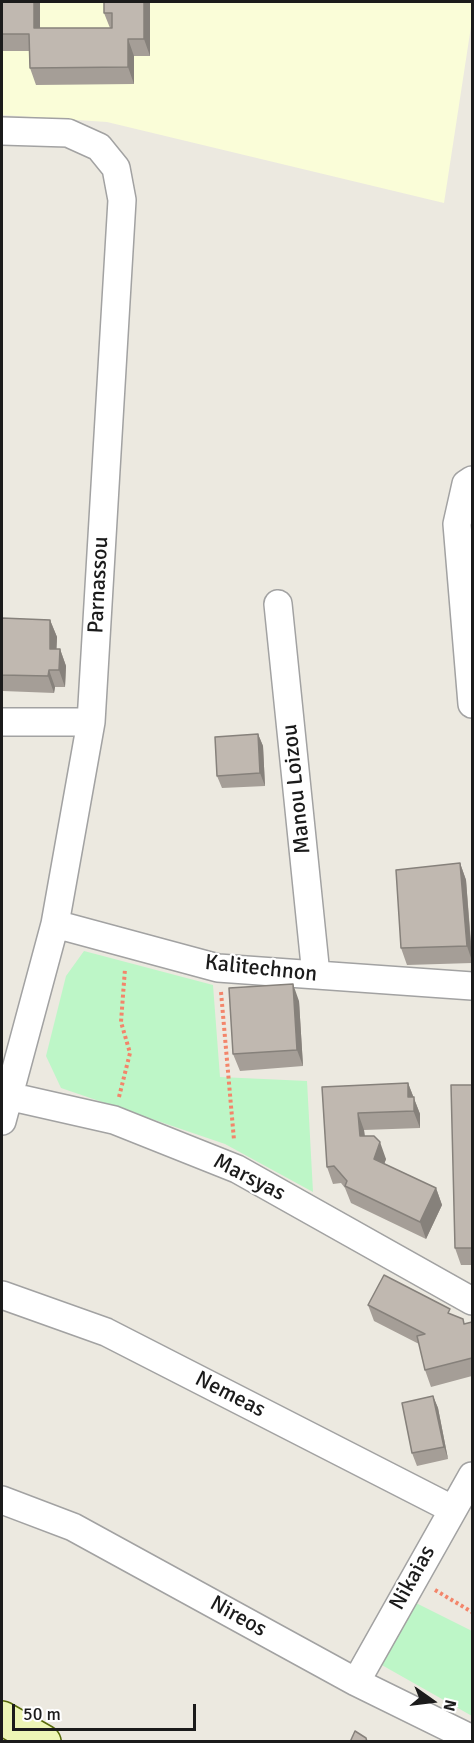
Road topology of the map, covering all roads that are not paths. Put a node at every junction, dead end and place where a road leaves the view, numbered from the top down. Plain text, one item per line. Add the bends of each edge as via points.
1 (2, 131) edge
2 (469, 482) edge
3 (278, 604) dead end
4 (472, 697) edge
5 (2, 722) edge
6 (91, 722) junction
7 (55, 924) junction
8 (316, 975) junction
9 (472, 986) edge
10 (5, 1108) edge
11 (2, 1295) edge
12 (472, 1301) edge
13 (472, 1476) edge
14 (2, 1500) edge
15 (452, 1509) junction
16 (356, 1682) junction
17 (2, 1718) edge
18 (472, 1739) edge
19 (44, 1742) edge

1 - 6 street, Parnassou via 68,133 99,147 116,168 122,200
2 - 4 street via 457,524
3 - 8 street, Manou Loizou
5 - 6 street
6 - 7 street, Parnassou
7 - 8 street, Kalitechnon via 219,968
7 - 10 street, Parnassou
8 - 9 street, Kalitechnon
10 - 12 street, Marsyas via 114,1120 237,1169
11 - 15 street, Nemeas via 106,1332
13 - 15 street, Nikaias
14 - 16 street, Nireos via 73,1527
15 - 16 street, Nikaias
16 - 18 street, Nireos
17 - 19 street

